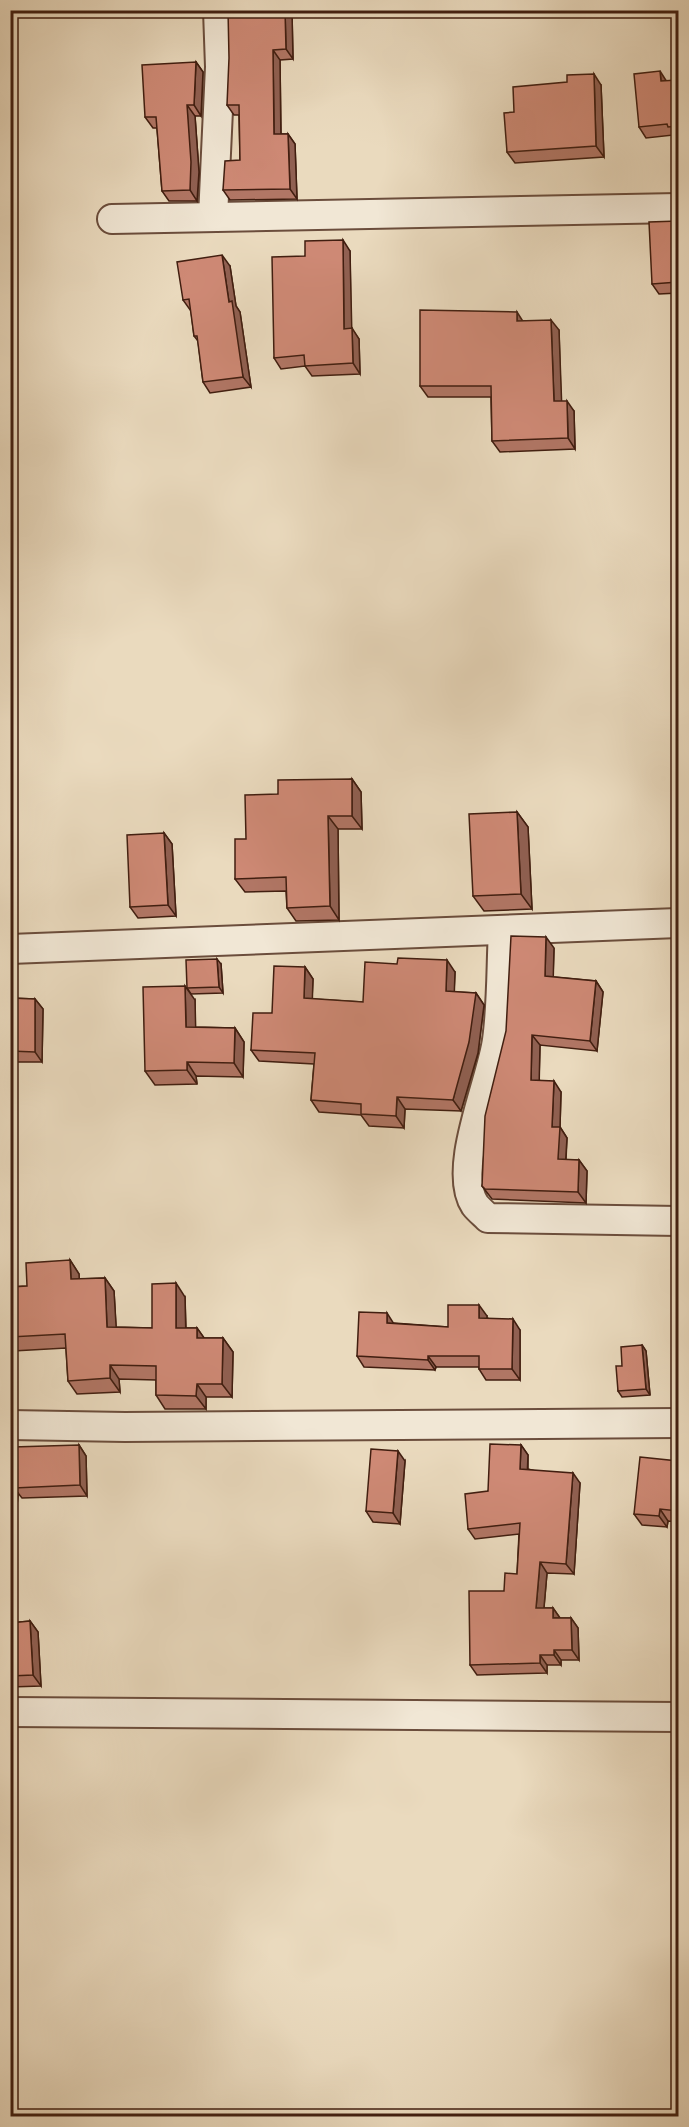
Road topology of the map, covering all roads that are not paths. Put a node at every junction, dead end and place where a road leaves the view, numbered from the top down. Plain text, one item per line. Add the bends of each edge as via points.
1 (218, 10) edge
2 (678, 208) edge
3 (213, 217) junction
4 (112, 219) dead end
5 (678, 923) edge
6 (503, 930) junction
7 (10, 949) edge
8 (678, 1221) edge
9 (678, 1423) edge
10 (10, 1425) edge
11 (10, 1712) edge
12 (678, 1717) edge

1 - 3 street via 220,67
2 - 3 street
3 - 4 street
5 - 6 street
6 - 7 street
6 - 8 street via 497,1041 468,1167 469,1189 475,1205 488,1218
9 - 10 street
11 - 12 street

